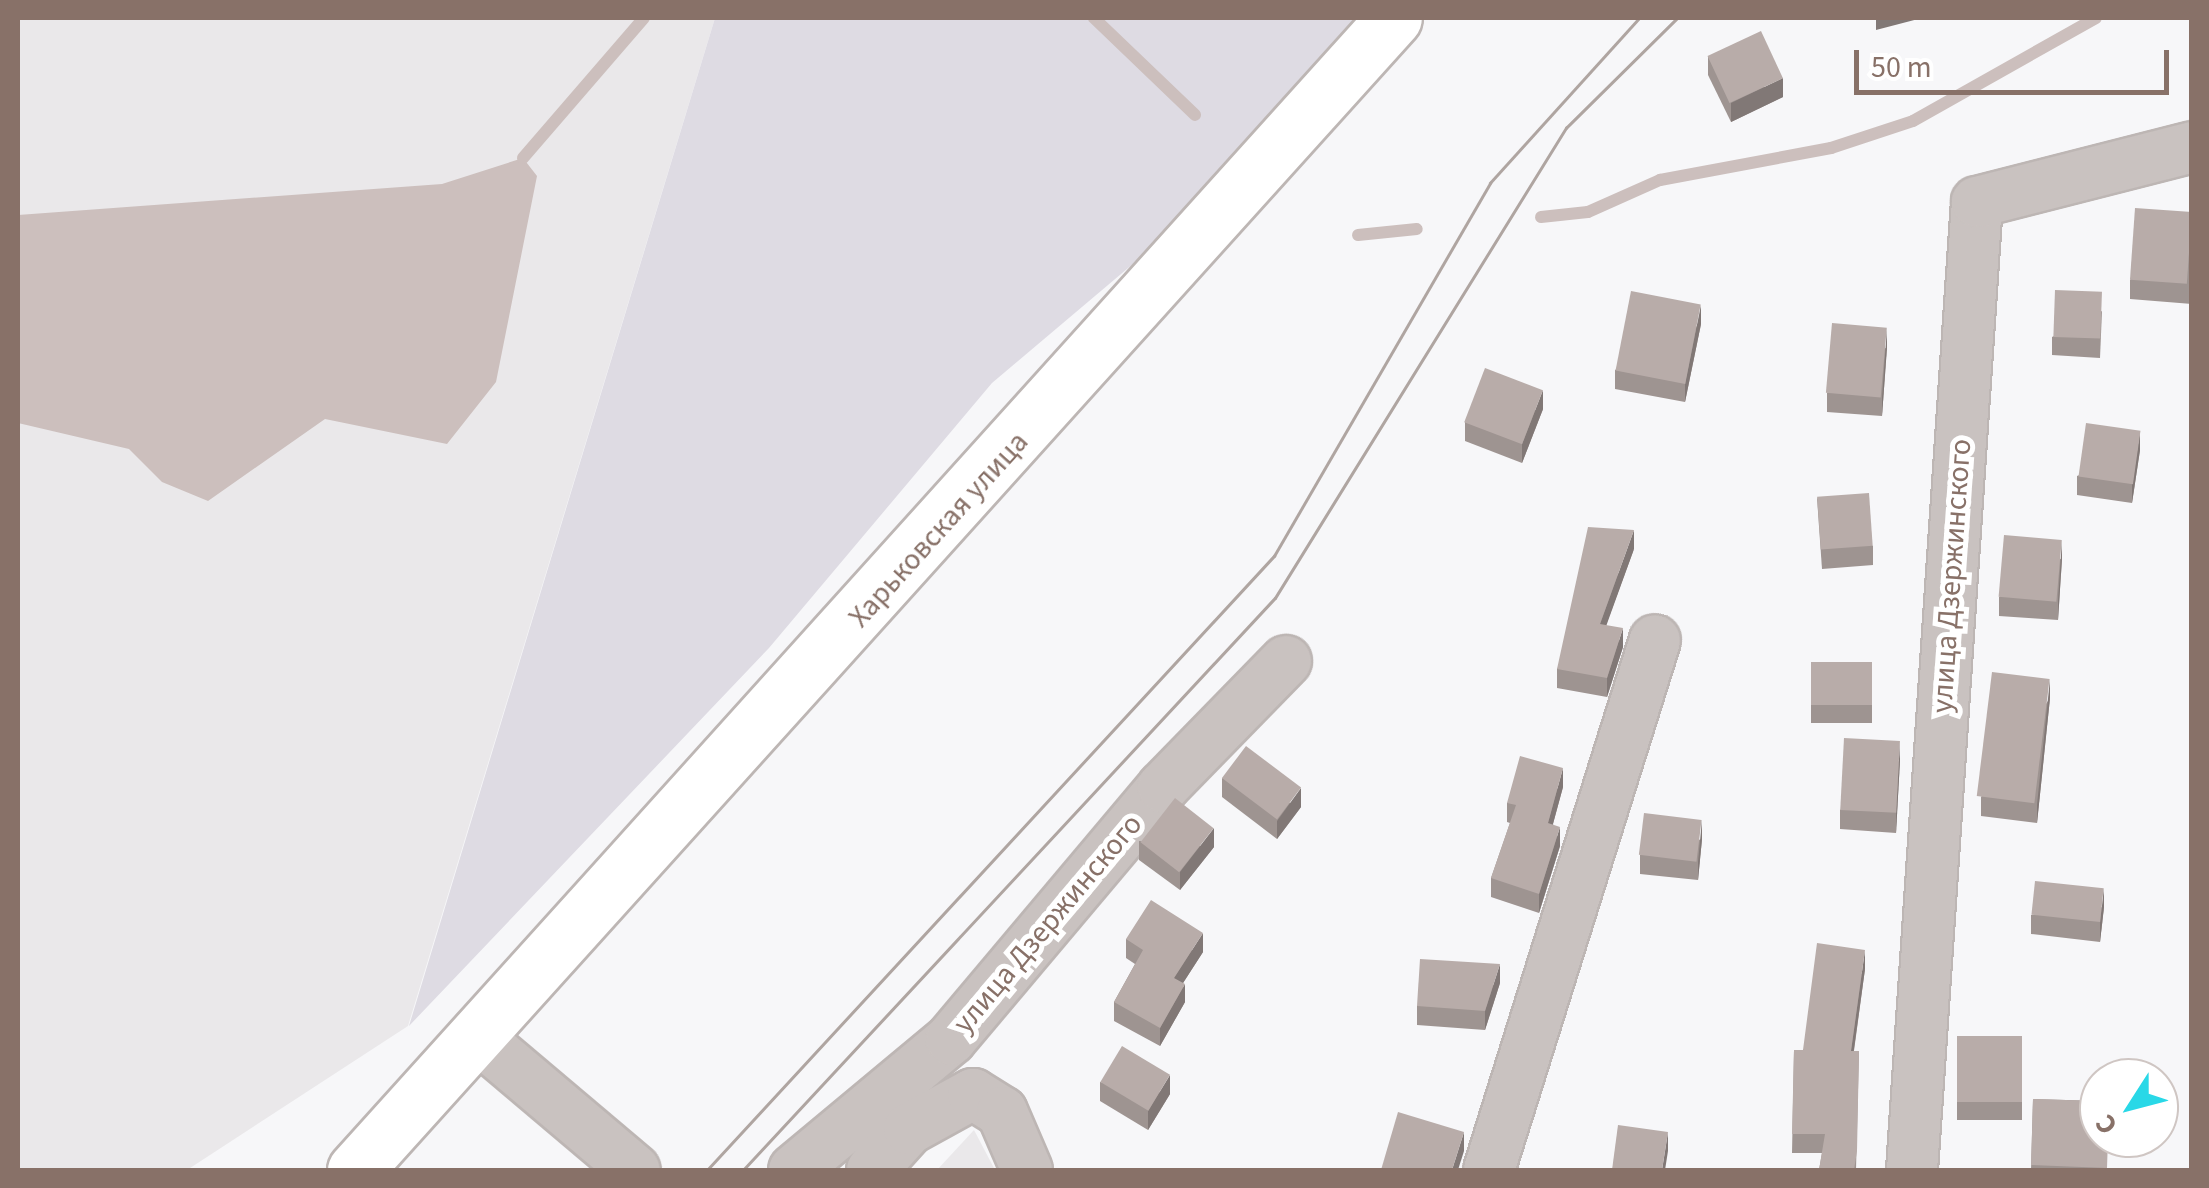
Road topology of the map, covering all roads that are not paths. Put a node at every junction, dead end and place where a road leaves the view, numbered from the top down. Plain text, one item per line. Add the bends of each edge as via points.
1 (1394, 18) edge
2 (2192, 147) edge
3 (1655, 640) dead end
4 (1286, 661) dead end
5 (476, 1035) junction
6 (355, 1170) edge
7 (635, 1170) edge
8 (794, 1170) edge
9 (872, 1170) edge
10 (1028, 1170) edge
11 (1489, 1170) edge
12 (1912, 1170) edge

1 - 5 main road, Харьковская улица
2 - 12 street, улица Дзержинского via 1978,202
3 - 11 street
4 - 8 street, улица Дзержинского via 1163,787 951,1039
5 - 6 main road, Харьковская улица
5 - 7 street
9 - 10 street via 909,1129 973,1094 1002,1112

